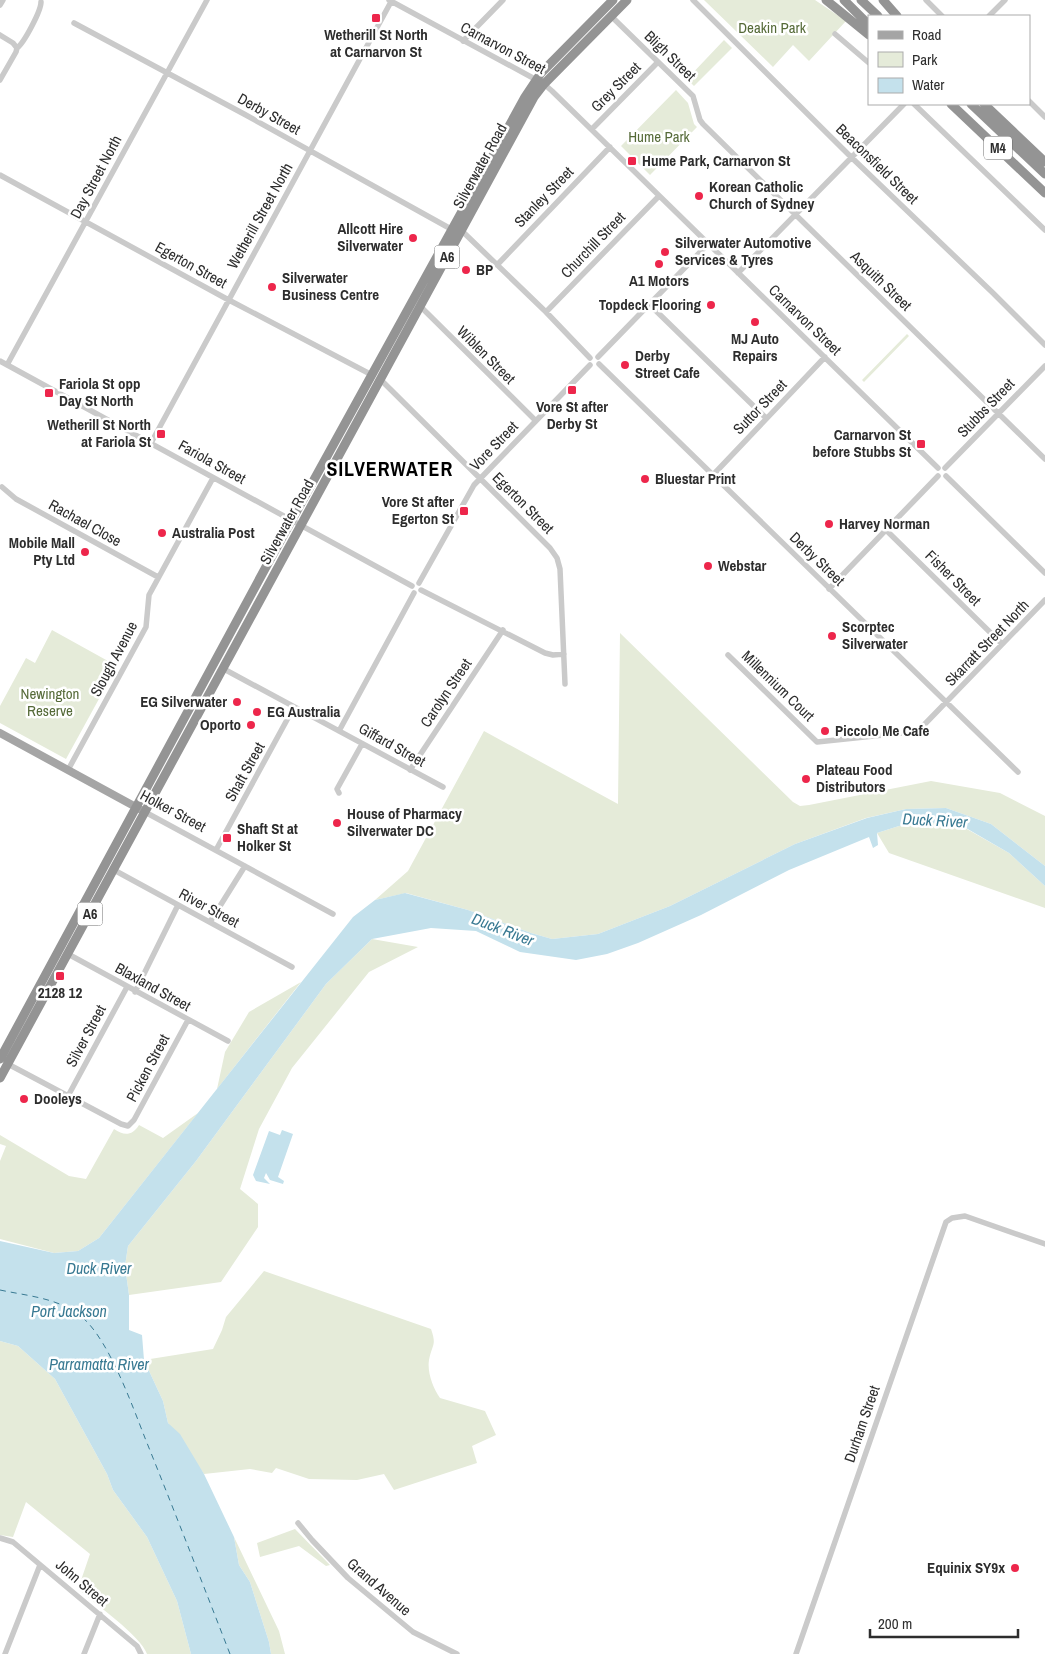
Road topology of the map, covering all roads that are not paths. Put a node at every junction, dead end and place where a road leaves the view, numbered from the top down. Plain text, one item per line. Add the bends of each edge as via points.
1 (3, 0) edge
2 (206, 0) edge
3 (391, 0) edge
4 (503, 0) edge
5 (613, 0) edge
6 (627, 0) edge
7 (693, 0) edge
8 (826, 0) edge
9 (844, 0) edge
10 (861, 0) edge
11 (883, 0) edge
12 (926, 0) edge
13 (1005, 0) edge
14 (41, 1) edge
15 (0, 5) edge
16 (877, 15) edge
17 (896, 15) edge
18 (941, 15) edge
19 (990, 15) edge
20 (611, 16) junction
21 (74, 23) dead end
22 (868, 24) edge
23 (835, 34) dead end
24 (868, 34) edge
25 (0, 35) edge
26 (463, 41) junction
27 (17, 48) junction
28 (658, 62) junction
29 (868, 62) edge
30 (166, 73) junction
31 (0, 80) edge
32 (540, 82) junction
33 (1030, 102) edge
34 (903, 105) edge
35 (915, 105) edge
36 (952, 105) edge
37 (972, 105) edge
38 (985, 105) edge
39 (1045, 117) edge
40 (700, 120) joint
41 (592, 129) junction
42 (610, 147) junction
43 (310, 151) junction
44 (851, 157) junction
45 (1045, 162) edge
46 (1045, 174) edge
47 (0, 175) edge
48 (1045, 193) edge
49 (659, 196) junction
50 (795, 214) junction
51 (86, 222) junction
52 (456, 230) junction
53 (1045, 230) edge
54 (708, 244) junction
55 (496, 265) junction
56 (738, 273) junction
57 (229, 300) junction
58 (650, 305) junction
59 (420, 306) junction
60 (546, 312) junction
61 (1045, 344) edge
62 (825, 357) junction
63 (590, 358) junction
64 (0, 361) edge
65 (599, 361) junction
66 (7, 365) junction
67 (590, 365) junction
68 (1045, 366) edge
69 (376, 377) junction
70 (999, 414) junction
71 (766, 418) junction
72 (536, 421) junction
73 (151, 443) junction
74 (1045, 459) edge
75 (942, 468) junction
76 (713, 475) junction
77 (938, 476) junction
78 (946, 476) junction
79 (213, 478) junction
80 (480, 478) junction
81 (2, 487) dead end
82 (297, 523) junction
83 (886, 530) junction
84 (1045, 573) edge
85 (158, 577) junction
86 (419, 583) junction
87 (412, 586) junction
88 (829, 589) junction
89 (421, 590) junction
90 (414, 593) junction
91 (1045, 600) edge
92 (503, 630) junction
93 (1002, 644) junction
94 (564, 654) junction
95 (728, 655) dead end
96 (222, 668) junction
97 (565, 684) dead end
98 (946, 702) junction
99 (294, 707) junction
100 (339, 731) junction
101 (0, 733) edge
102 (362, 744) junction
103 (68, 770) junction
104 (410, 770) junction
105 (1018, 772) dead end
106 (443, 788) dead end
107 (338, 793) dead end
108 (141, 810) junction
109 (216, 850) junction
110 (245, 866) junction
111 (114, 870) junction
112 (178, 905) junction
113 (333, 914) dead end
114 (210, 922) junction
115 (68, 954) junction
116 (292, 967) dead end
117 (127, 987) junction
118 (136, 992) junction
119 (188, 1020) junction
120 (228, 1041) dead end
121 (3, 1061) edge
122 (0, 1078) edge
123 (68, 1096) junction
124 (1045, 1244) edge
125 (298, 1523) dead end
126 (0, 1538) edge
127 (40, 1565) junction
128 (100, 1614) junction
129 (5, 1654) edge
130 (84, 1654) edge
131 (141, 1654) edge
132 (457, 1654) edge
133 (796, 1654) edge

1 - 15 street
2 - 30 street, Day Street North
3 - 26 street, Carnarvon Street
3 - 43 street, Wetherill Street North
4 - 26 street
5 - 32 highway, Silverwater Road / A6
6 - 20 highway, Silverwater Road / A6
7 - 44 street, Beaconsfield Street
8 - 24 highway
9 - 22 highway
10 - 16 highway
11 - 17 highway
12 - 18 street
13 - 19 street
14 - 27 street via 38,16
20 - 28 street, Bligh Street
20 - 32 highway, Silverwater Road / A6
21 - 30 street, Derby Street
23 - 29 street
25 - 27 street
26 - 32 street, Carnarvon Street
27 - 31 street
28 - 40 street, Bligh Street via 693,96
28 - 41 street, Grey Street
30 - 43 street, Derby Street
30 - 51 street, Day Street North
32 - 41 street, Carnarvon Street
32 - 52 highway, Silverwater Road / A6
33 - 39 street
34 - 44 street
35 - 53 street
36 - 48 highway, M4
37 - 46 highway, M4
38 - 45 highway, M4
40 - 50 street, Asquith Street
41 - 42 street, Carnarvon Street
42 - 49 street, Carnarvon Street
42 - 55 street, Stanley Street
43 - 52 street, Derby Street
43 - 57 street, Wetherill Street North
44 - 50 street
44 - 61 street, Beaconsfield Street
47 - 51 street, Egerton Street
49 - 54 street, Carnarvon Street
49 - 60 street, Churchill Street
50 - 56 street
50 - 70 street, Asquith Street
51 - 57 street, Egerton Street
51 - 66 street, Day Street North
52 - 55 street, Derby Street
52 - 59 highway, Silverwater Road / A6
52 - 69 highway, Silverwater Road / A6
54 - 56 street, Carnarvon Street
54 - 58 street
55 - 60 street, Derby Street
56 - 62 street, Carnarvon Street
57 - 69 street, Egerton Street
57 - 73 street, Wetherill Street North
58 - 65 street
58 - 71 street
59 - 69 highway, Silverwater Road / A6
59 - 72 street, Wiblen Street
60 - 63 street, Derby Street
62 - 71 street, Suttor Street
62 - 75 street, Carnarvon Street
63 - 65 street via 594,356
63 - 67 street
64 - 66 street, Fariola Street
65 - 67 street via 595,367
65 - 76 street, Derby Street
66 - 73 street, Fariola Street
67 - 72 street, Vore Street
68 - 70 street, Stubbs Street
69 - 80 street, Egerton Street
69 - 82 highway, Silverwater Road / A6
70 - 74 street, Asquith Street
70 - 75 street, Stubbs Street
71 - 76 street, Suttor Street
72 - 80 street, Vore Street
73 - 79 street, Fariola Street
75 - 77 street via 936,472
75 - 78 street via 947,471
76 - 88 street, Derby Street
77 - 78 street
77 - 83 street
78 - 84 street
79 - 82 street, Fariola Street
79 - 85 street, Slough Avenue
80 - 86 street, Vore Street via 469,491
80 - 94 street, Egerton Street via 557,558
81 - 85 street, Rachael Close via 16,499
82 - 87 street, Fariola Street
82 - 96 highway, Silverwater Road / A6
82 - 108 highway, Silverwater Road / A6 via 267,566
83 - 88 street
83 - 93 street, Fisher Street
85 - 103 street, Slough Avenue via 148,598 146,627
86 - 87 street
86 - 89 street
87 - 90 street
88 - 98 street, Derby Street
89 - 90 street
89 - 92 street
90 - 100 street
91 - 93 street, Skarratt Street North
92 - 94 street via 545,653
92 - 104 street, Carolyn Street
93 - 98 street, Skarratt Street North
94 - 97 street, Egerton Street
95 - 98 street, Millennium Court via 818,742 912,732 922,727
96 - 99 street, Giffard Street
96 - 108 highway, Silverwater Road / A6
98 - 105 street, Derby Street
99 - 100 street, Giffard Street
99 - 109 street, Shaft Street
100 - 102 street, Giffard Street
101 - 103 main road, Holker Street
102 - 104 street, Giffard Street
102 - 107 street via 337,789
103 - 108 main road, Holker Street
104 - 106 street, Giffard Street
108 - 109 street, Holker Street
108 - 111 highway, Silverwater Road / A6
108 - 121 highway, Silverwater Road / A6
109 - 110 street, Holker Street
110 - 113 street, Holker Street
110 - 114 street
111 - 112 street, River Street
111 - 115 highway, Silverwater Road / A6
112 - 114 street, River Street
112 - 118 street
114 - 116 street, River Street
115 - 117 street, Blaxland Street
115 - 121 highway, Silverwater Road / A6
117 - 118 street, Blaxland Street
117 - 123 street, Silver Street
118 - 119 street, Blaxland Street
119 - 120 street, Blaxland Street
119 - 123 street, Picken Street via 128,1126
121 - 122 highway, Silverwater Road / A6
121 - 123 street
124 - 133 street, Durham Street via 965,1216 946,1222
125 - 132 street, Grand Avenue via 348,1578 413,1632
126 - 127 street, John Street via 14,1542
127 - 128 street, John Street
127 - 129 street
128 - 130 street
128 - 131 street, John Street via 137,1646

